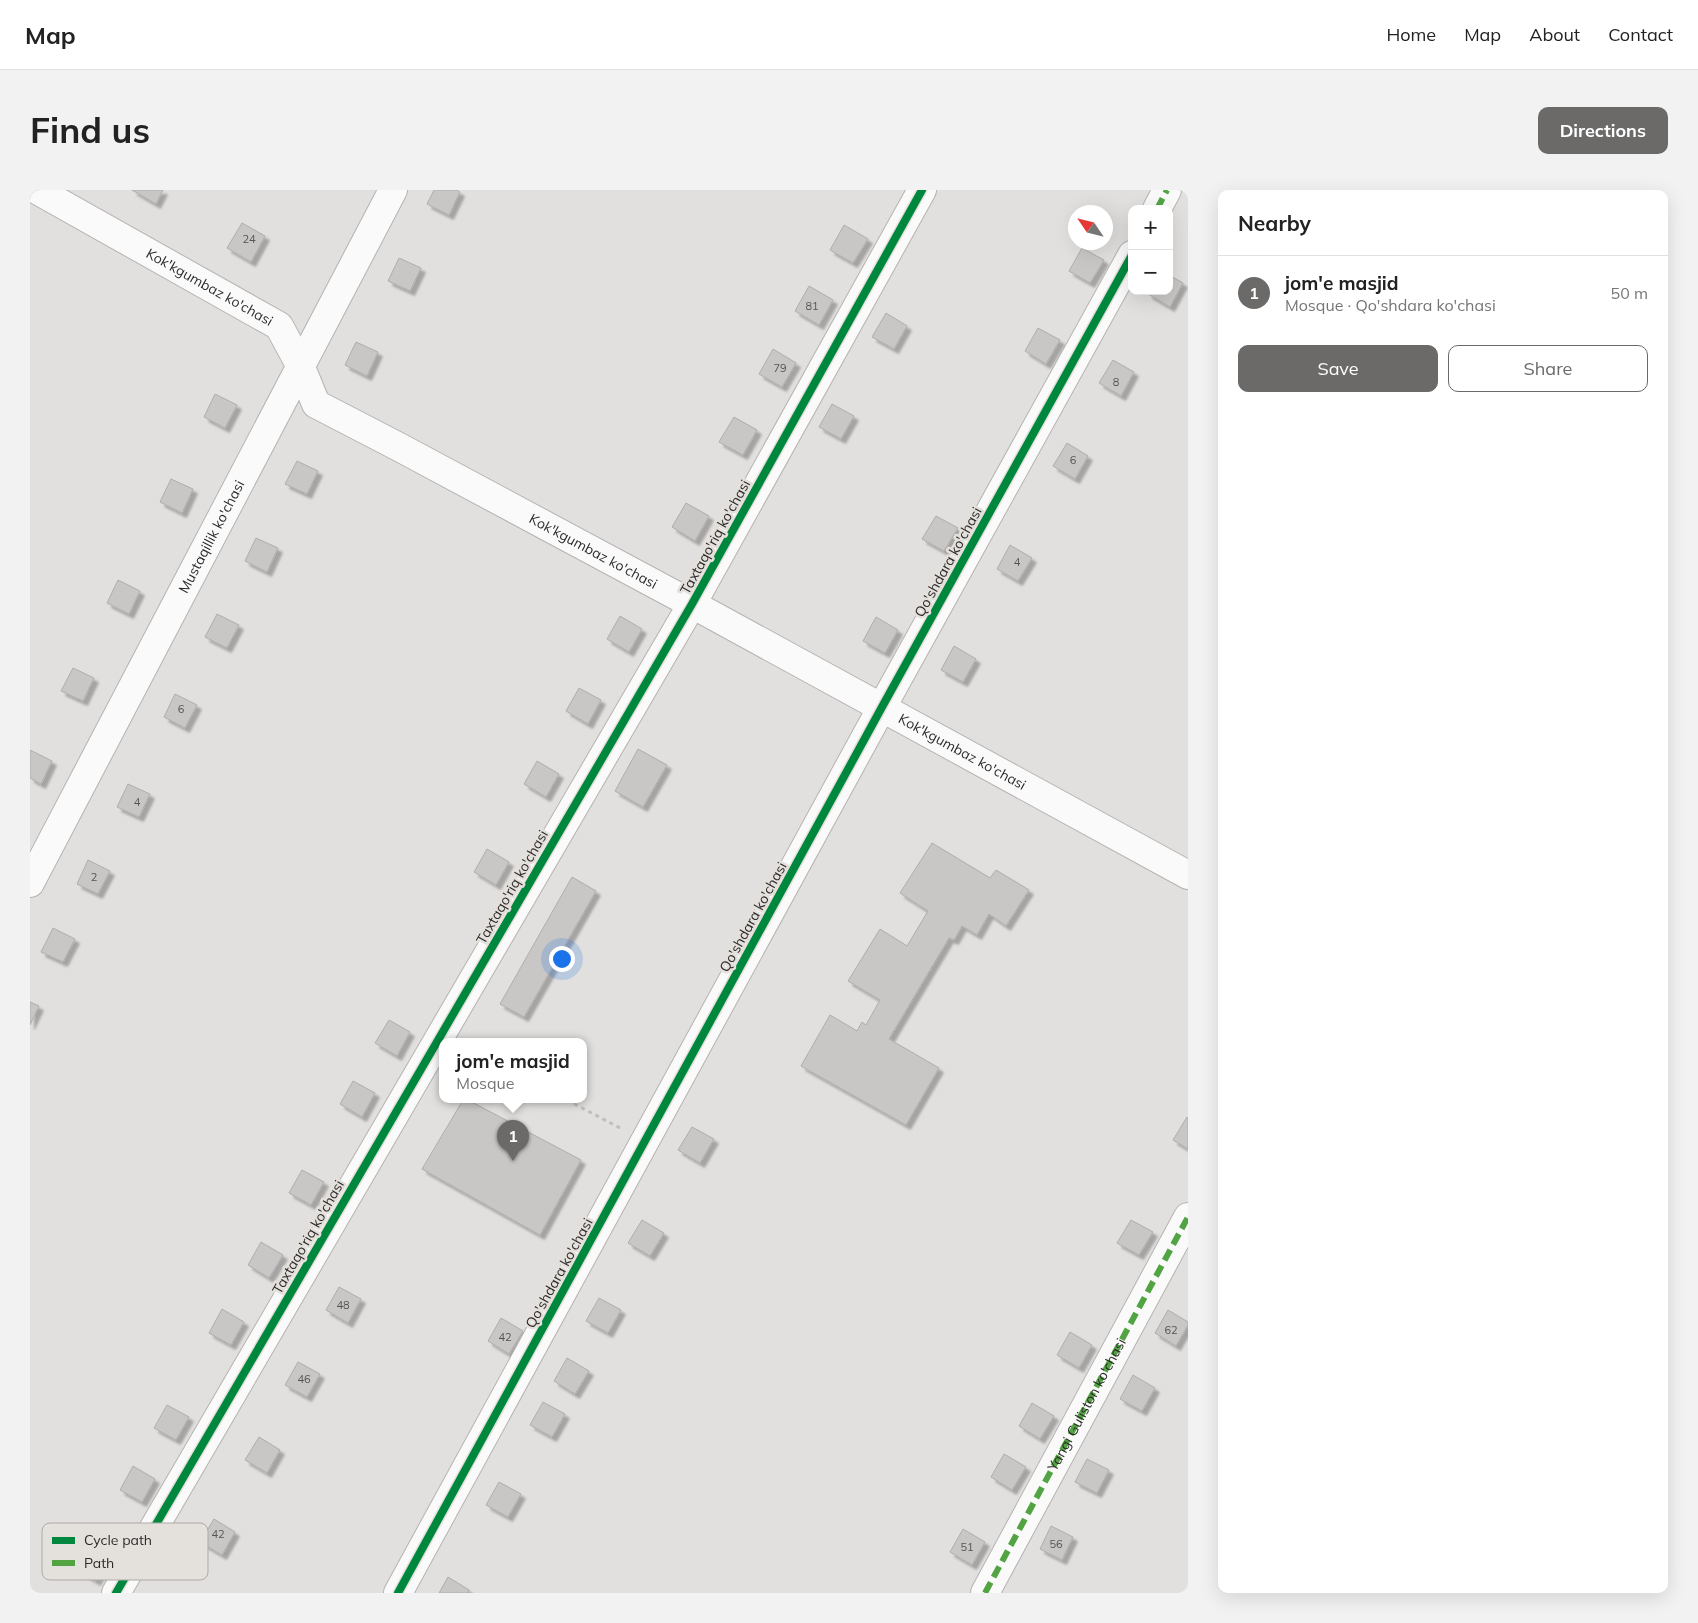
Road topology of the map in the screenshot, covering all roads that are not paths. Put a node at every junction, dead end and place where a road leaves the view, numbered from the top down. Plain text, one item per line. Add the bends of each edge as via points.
1 (37, 190) edge
2 (393, 190) edge
3 (922, 190) edge
4 (1167, 190) edge
5 (1159, 205) edge
6 (1128, 261) edge
7 (300, 365) junction
8 (692, 604) junction
9 (882, 707) junction
10 (1188, 875) edge
11 (30, 883) edge
12 (439, 1038) edge
13 (439, 1038) edge
14 (1188, 1217) edge
15 (157, 1523) edge
16 (124, 1580) edge
17 (116, 1593) edge
18 (398, 1593) edge
19 (985, 1593) edge

1 - 7 street, Kok'kgumbaz ko'chasi via 280,326
2 - 7 street, Mustaqillik ko'chasi
3 - 8 street, Taxtaqo'riq ko'chasi
4 - 5 street
6 - 9 street, Qo'shdara ko'chasi
7 - 8 street, Kok'kgumbaz ko'chasi via 316,404
7 - 11 street, Mustaqillik ko'chasi
8 - 9 street, Kok'kgumbaz ko'chasi
8 - 13 street, Taxtaqo'riq ko'chasi
9 - 10 street, Kok'kgumbaz ko'chasi
9 - 18 street, Qo'shdara ko'chasi
12 - 15 street, Taxtaqo'riq ko'chasi
14 - 19 street, Yangi Guliston ko'chasi
16 - 17 street, Taxtaqo'riq ko'chasi

